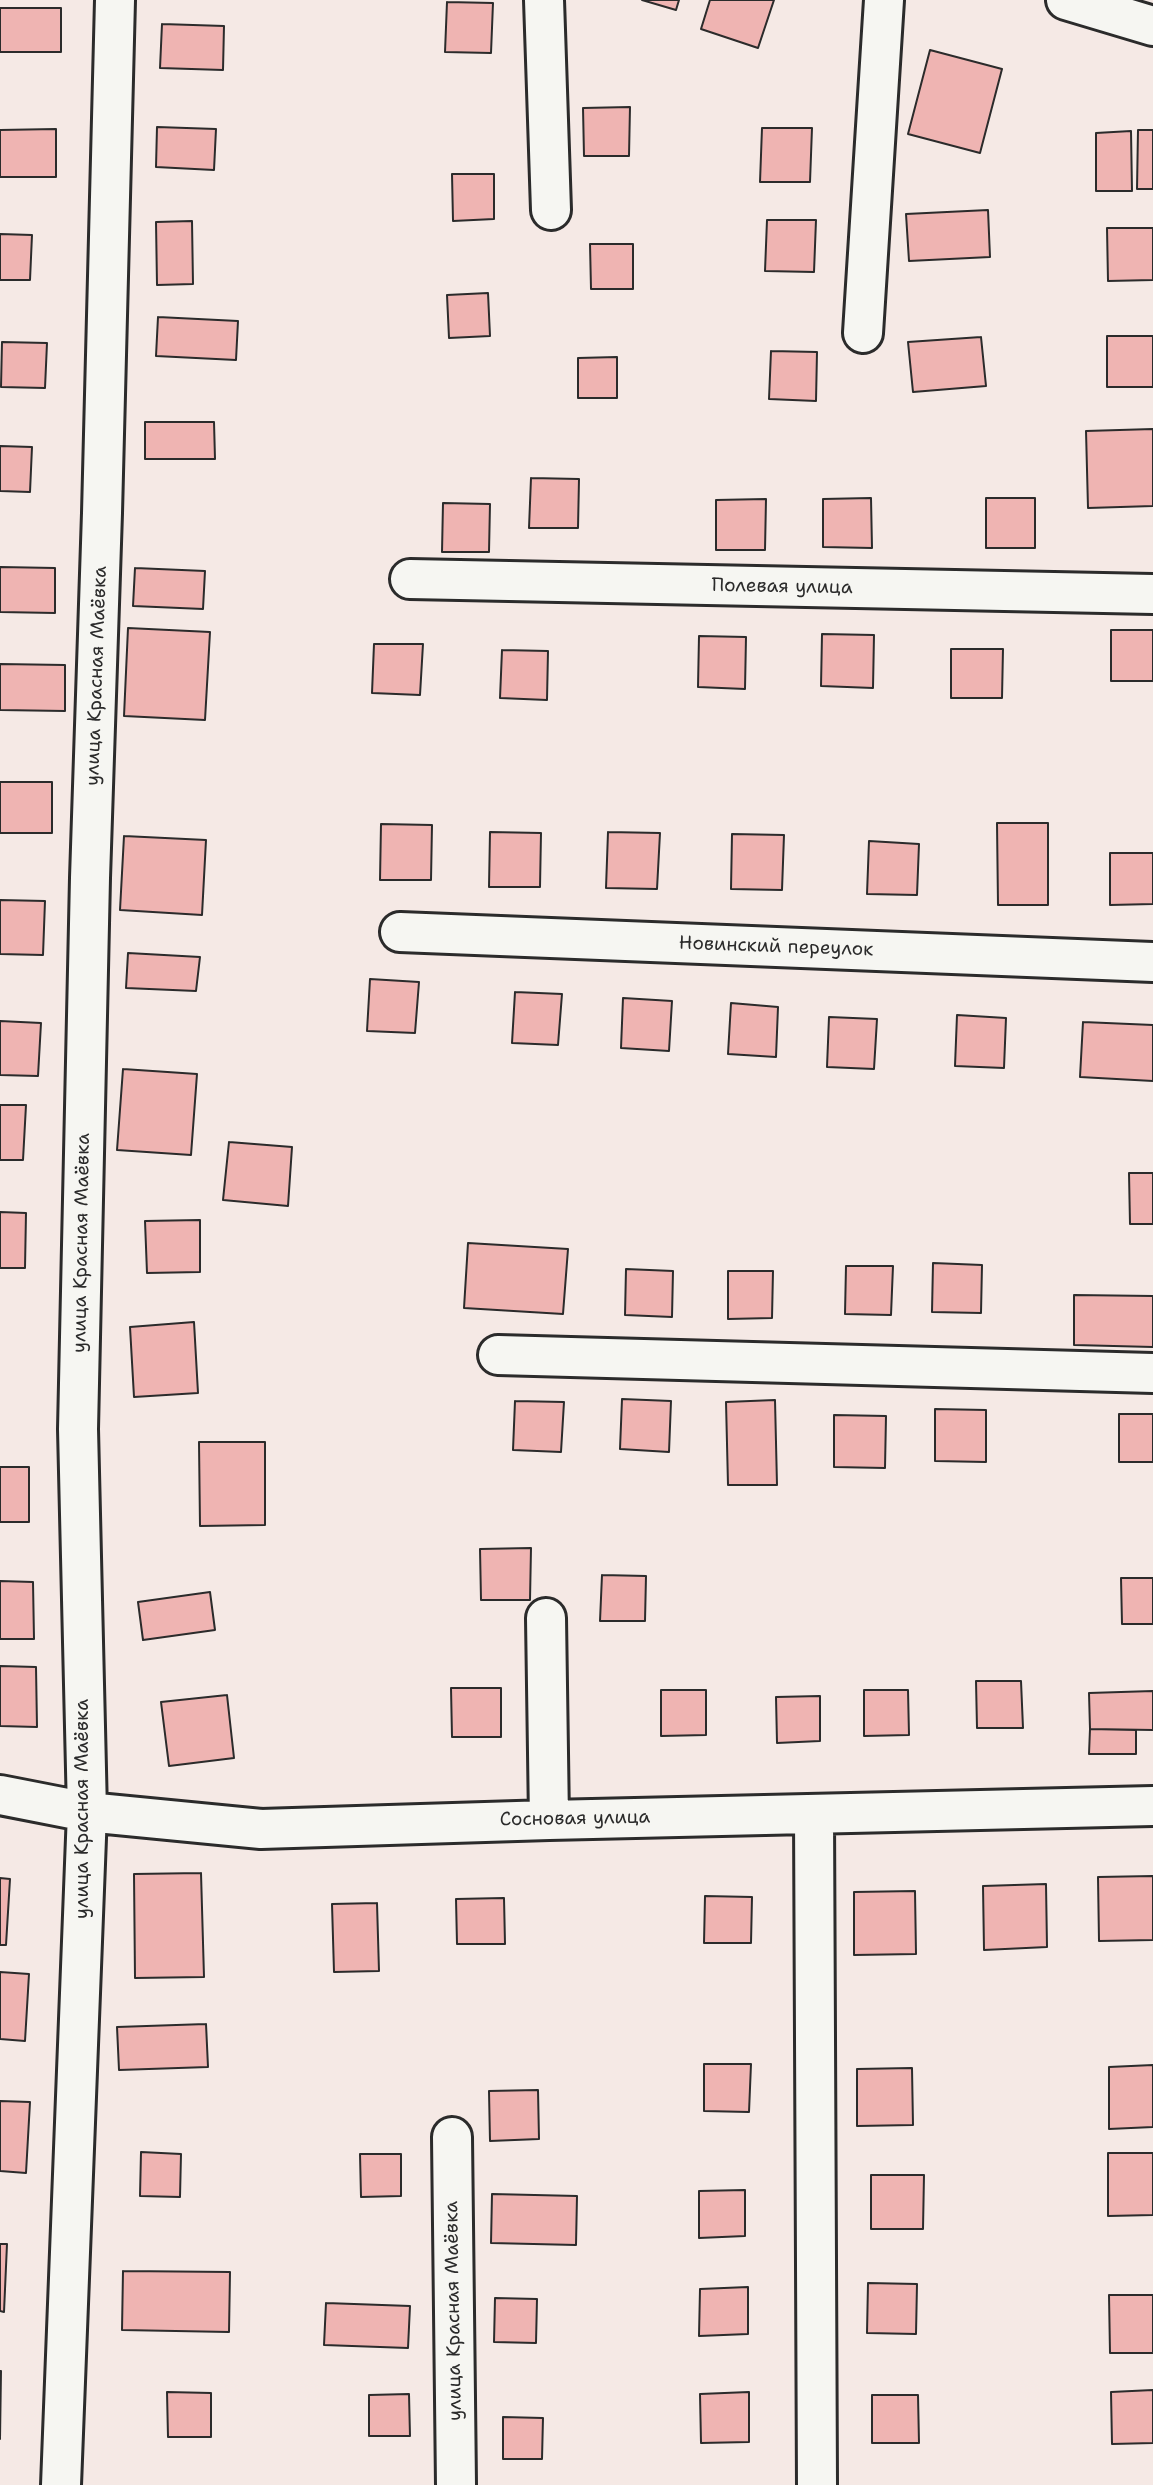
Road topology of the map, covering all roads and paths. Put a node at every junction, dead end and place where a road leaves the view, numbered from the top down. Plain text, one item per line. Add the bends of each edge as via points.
1 (115, 0) edge
2 (544, 0) edge
3 (884, 0) edge
4 (1066, 0) edge
5 (1153, 26) edge
6 (551, 210) dead end
7 (863, 333) dead end
8 (410, 579) dead end
9 (1153, 594) edge
10 (400, 932) dead end
11 (1153, 962) edge
12 (498, 1355) dead end
13 (1153, 1373) edge
14 (546, 1618) dead end
15 (0, 1795) edge
16 (1153, 1806) edge
17 (87, 1812) junction
18 (814, 1814) junction
19 (549, 1820) junction
20 (452, 2137) dead end
21 (61, 2485) edge
22 (456, 2485) edge
23 (817, 2485) edge

1 - 17 street, улица Красная Маёвка via 78,1429
2 - 6 street
3 - 7 street
4 - 5 street
8 - 9 street, Полевая улица
10 - 11 street, Новинский переулок
12 - 13 street
14 - 19 street
15 - 17 street, Сосновая улица
16 - 18 street, Сосновая улица
17 - 19 street, Сосновая улица via 261,1829
17 - 21 street, улица Красная Маёвка
18 - 19 street, Сосновая улица
18 - 23 street
20 - 22 street, улица Красная Маёвка

